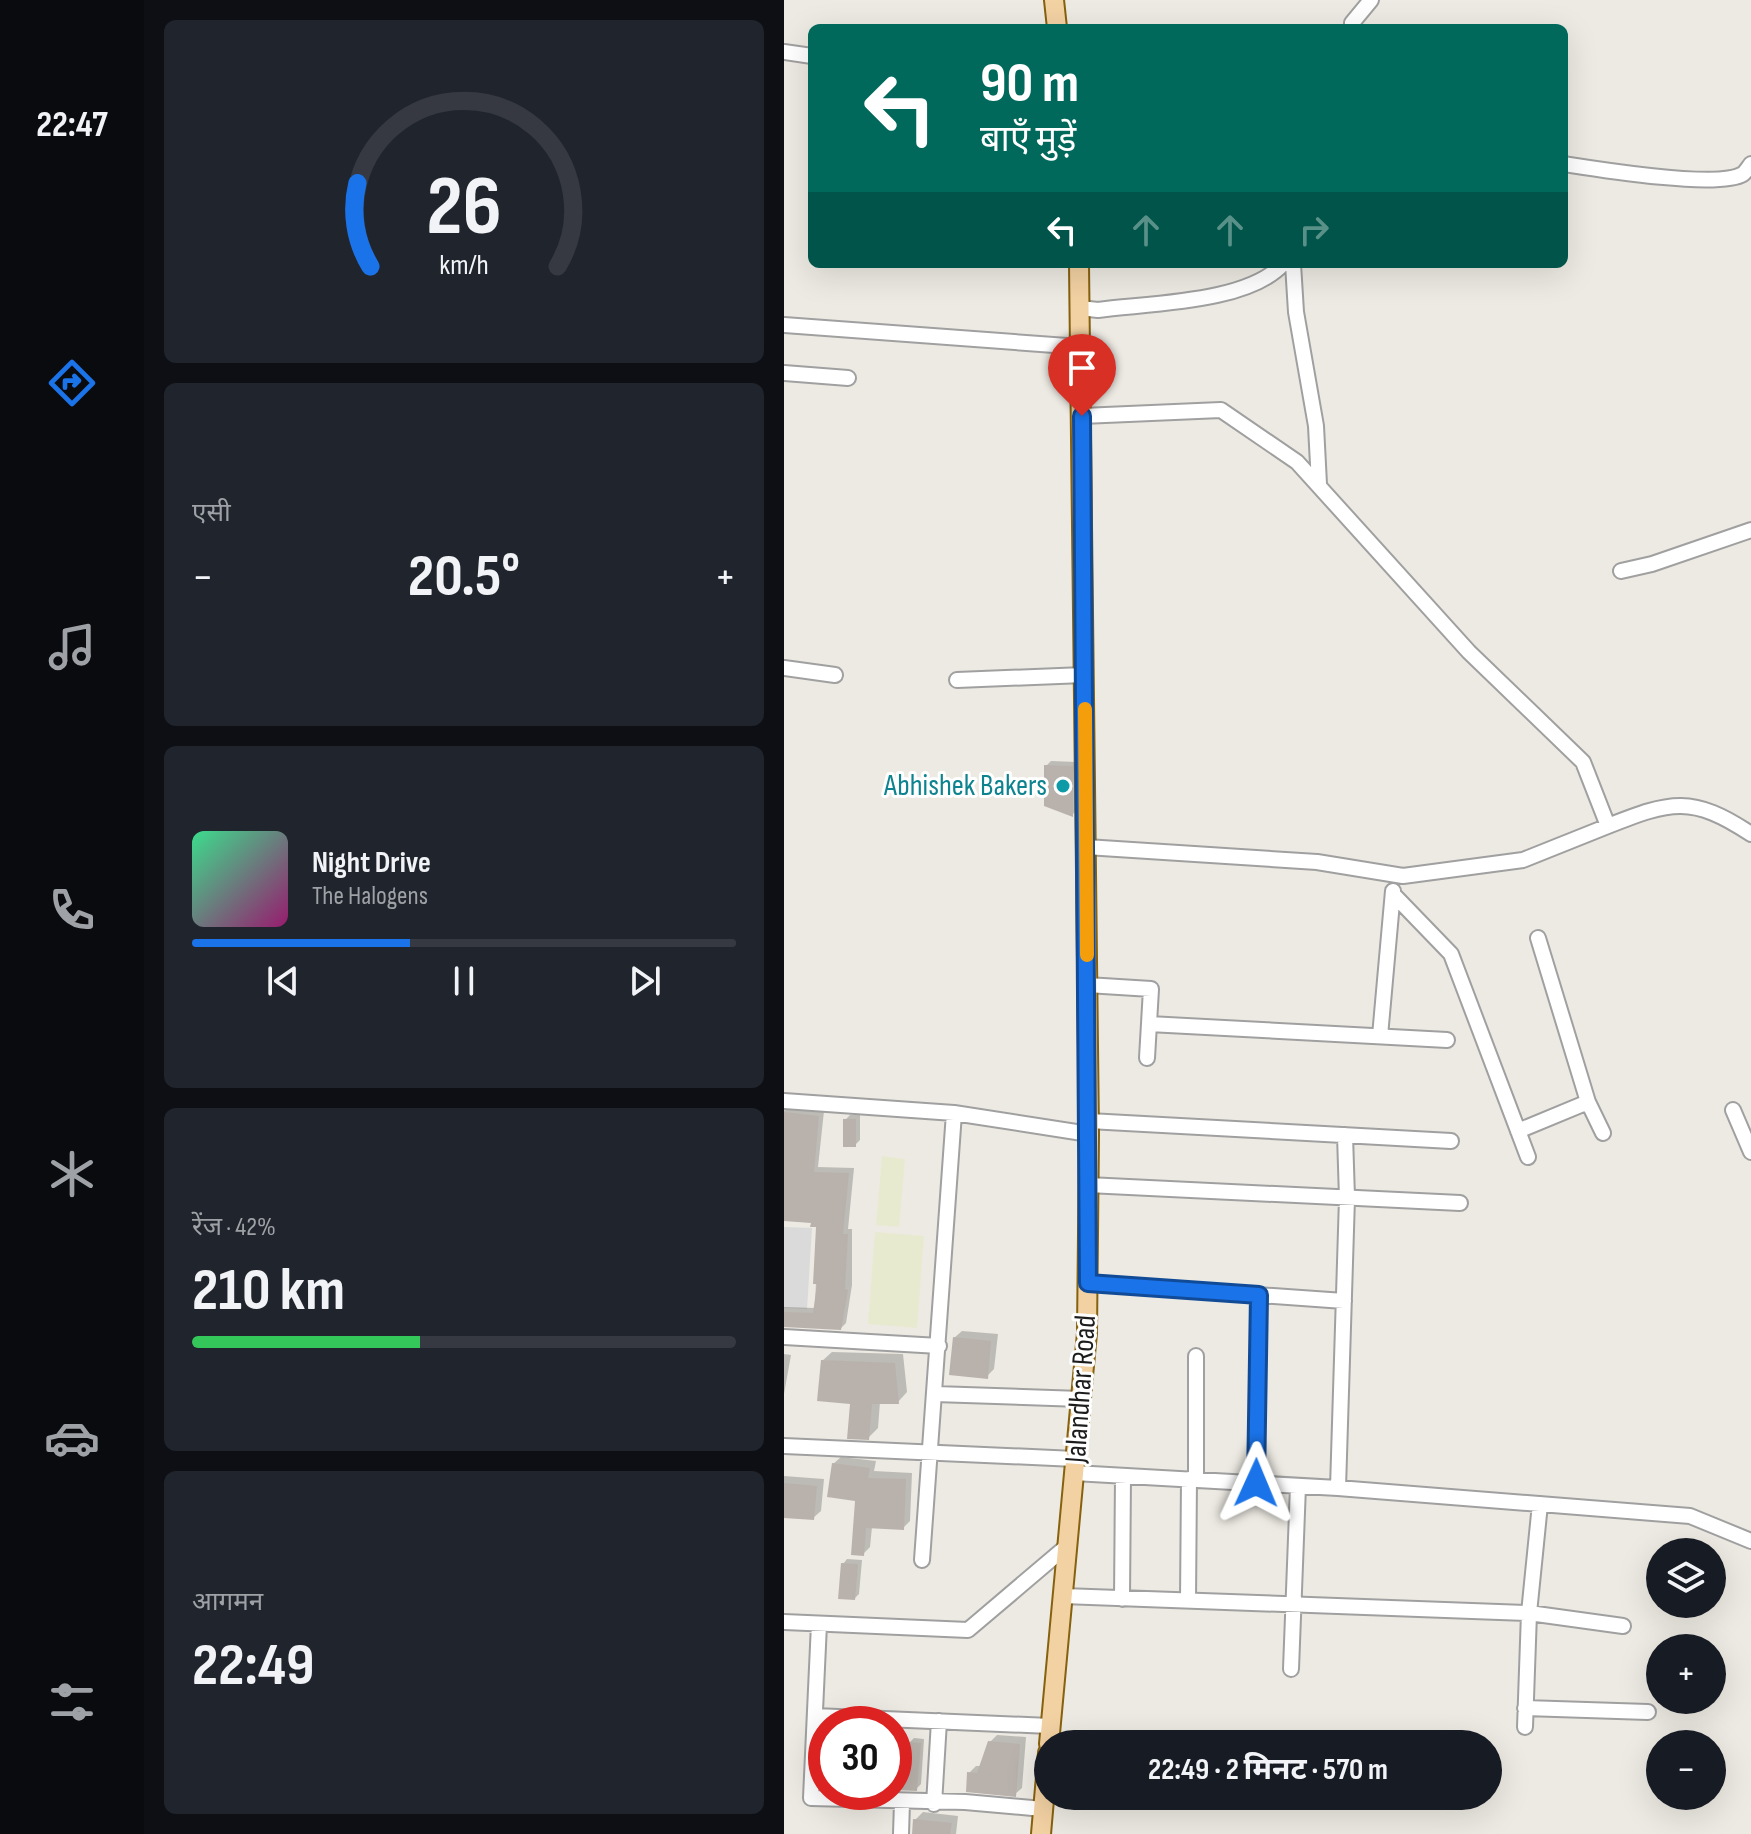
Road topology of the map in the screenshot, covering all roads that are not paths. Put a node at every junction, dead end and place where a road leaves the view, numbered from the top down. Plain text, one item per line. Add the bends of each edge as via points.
1 (1054, 0) edge
2 (1371, 0) edge
3 (1352, 23) dead end
4 (1057, 24) edge
5 (784, 52) edge
6 (808, 55) edge
7 (1568, 165) edge
8 (1749, 171) edge
9 (1079, 268) edge
10 (1277, 268) edge
11 (1293, 268) edge
12 (1080, 308) junction
13 (784, 325) edge
14 (1081, 347) junction
15 (784, 373) edge
16 (848, 378) dead end
17 (1082, 416) junction
18 (1319, 484) junction
19 (1751, 530) edge
20 (1621, 571) dead end
21 (784, 668) edge
22 (835, 675) dead end
23 (1084, 675) junction
24 (957, 680) dead end
25 (1608, 826) junction
26 (1751, 834) edge
27 (1086, 847) junction
28 (1395, 875) junction
29 (1393, 894) junction
30 (1538, 938) dead end
31 (1087, 985) junction
32 (1149, 1024) junction
33 (1380, 1036) junction
34 (1447, 1040) dead end
35 (1147, 1058) dead end
36 (784, 1101) edge
37 (1588, 1102) junction
38 (1733, 1110) dead end
39 (954, 1113) junction
40 (1089, 1127) junction
41 (1518, 1131) junction
42 (1603, 1133) dead end
43 (1345, 1135) junction
44 (1451, 1141) dead end
45 (1751, 1152) edge
46 (1528, 1157) dead end
47 (1088, 1185) junction
48 (1347, 1198) junction
49 (1460, 1203) dead end
50 (1088, 1283) junction
51 (1259, 1295) junction
52 (1344, 1301) junction
53 (784, 1337) edge
54 (939, 1346) junction
55 (1196, 1356) dead end
56 (935, 1394) junction
57 (1081, 1399) junction
58 (784, 1446) edge
59 (931, 1453) junction
60 (1075, 1466) junction
61 (1123, 1476) junction
62 (1192, 1479) junction
63 (1256, 1483) junction
64 (1298, 1486) junction
65 (1338, 1488) junction
66 (1540, 1504) junction
67 (1751, 1541) edge
68 (1067, 1546) junction
69 (922, 1560) dead end
70 (1063, 1596) junction
71 (1122, 1599) junction
72 (1188, 1601) junction
73 (1292, 1605) junction
74 (1529, 1613) junction
75 (784, 1622) edge
76 (819, 1624) junction
77 (1623, 1626) dead end
78 (1291, 1669) dead end
79 (815, 1706) edge
80 (1525, 1708) junction
81 (1646, 1712) edge
82 (912, 1720) edge
83 (939, 1721) junction
84 (1525, 1727) dead end
85 (1050, 1730) edge
86 (1034, 1733) edge
87 (912, 1803) edge
88 (934, 1804) junction
89 (1034, 1808) edge
90 (902, 1810) edge
91 (1043, 1810) edge
92 (901, 1834) edge
93 (1041, 1834) edge

1 - 4 main road
2 - 3 street
5 - 6 street
7 - 8 street via 1642,176 1728,178
9 - 12 main road, Jalandhar Road
10 - 12 street via 1254,284 1227,292
11 - 18 street
12 - 14 main road, Jalandhar Road
13 - 14 street
14 - 17 main road, Jalandhar Road
15 - 16 street
17 - 18 street via 1221,410 1297,462
17 - 23 main road, Jalandhar Road
18 - 25 street via 1469,652 1583,762
19 - 20 street
21 - 22 street
23 - 24 street
23 - 27 main road, Jalandhar Road
25 - 26 street via 1656,808 1695,805
25 - 28 street via 1523,860
27 - 28 street via 1304,861
27 - 31 main road, Jalandhar Road
28 - 29 street
29 - 33 street
29 - 41 street via 1451,954
30 - 37 street
31 - 32 street via 1151,989
31 - 40 main road, Jalandhar Road
32 - 33 street
32 - 35 street
33 - 34 street
36 - 39 street
37 - 41 street
37 - 42 street
38 - 45 street
39 - 40 street
39 - 54 street
40 - 43 street
40 - 47 main road, Jalandhar Road
41 - 46 street
43 - 44 street
43 - 48 street
47 - 48 street
47 - 50 main road, Jalandhar Road
48 - 49 street
48 - 52 street
50 - 51 street
50 - 57 main road, Jalandhar Road
51 - 52 street
51 - 63 street
52 - 65 street
53 - 54 street
54 - 56 street
55 - 62 street
56 - 57 street
56 - 59 street
57 - 60 main road, Jalandhar Road
58 - 59 street
59 - 60 street
59 - 69 street
60 - 61 street
60 - 68 main road, Jalandhar Road
61 - 62 street
61 - 71 street
62 - 63 street
62 - 72 street
63 - 64 street
64 - 65 street
64 - 73 street
65 - 66 street
66 - 67 street via 1690,1516
66 - 74 street
68 - 70 main road, Jalandhar Road
68 - 76 street via 968,1630
70 - 71 street
70 - 85 main road, Jalandhar Road
71 - 72 street
72 - 73 street
73 - 74 street
73 - 78 street
74 - 77 street
74 - 80 street
75 - 76 street
76 - 79 street
80 - 81 street
80 - 84 street
82 - 83 street
83 - 86 street
83 - 88 street
87 - 88 street
88 - 89 street
90 - 92 street
91 - 93 main road

